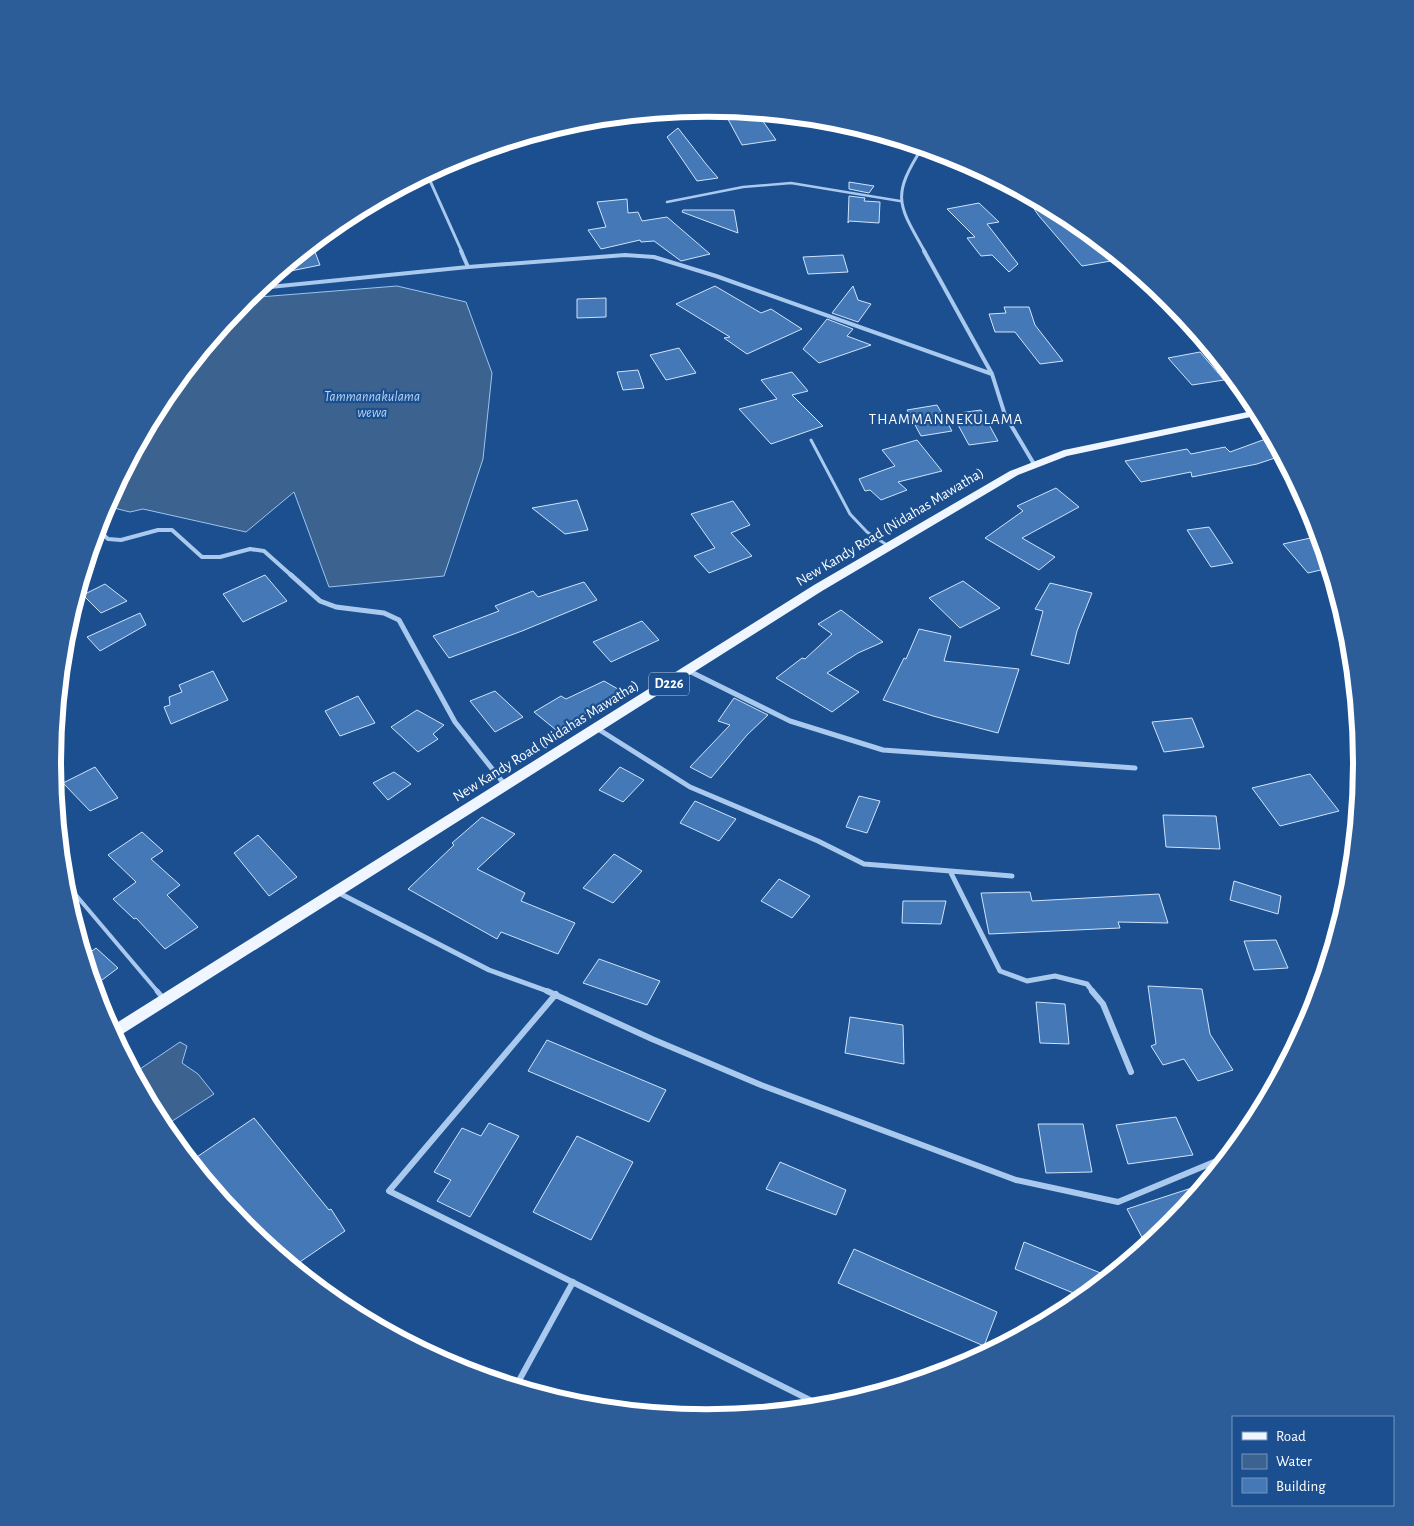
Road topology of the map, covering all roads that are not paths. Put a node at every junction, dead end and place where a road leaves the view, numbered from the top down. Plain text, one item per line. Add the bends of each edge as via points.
1 (919, 153) edge
2 (430, 180) edge
3 (900, 201) junction
4 (667, 202) dead end
5 (468, 267) junction
6 (270, 287) edge
7 (992, 374) junction
8 (1250, 415) edge
9 (811, 440) dead end
10 (1034, 464) junction
11 (103, 535) edge
12 (888, 546) junction
13 (689, 671) junction
14 (598, 728) junction
15 (1135, 768) dead end
16 (505, 785) junction
17 (950, 871) junction
18 (1012, 876) dead end
19 (337, 892) junction
20 (75, 894) edge
21 (556, 994) junction
22 (165, 1000) junction
23 (119, 1029) edge
24 (1131, 1072) dead end
25 (1213, 1163) edge
26 (573, 1282) junction
27 (519, 1380) edge
28 (810, 1400) edge

1 - 3 street via 902,181
2 - 5 street
3 - 4 lane via 791,183 742,187
3 - 7 street via 905,217
5 - 6 street
5 - 7 street via 625,255 654,257
7 - 10 street via 1005,415
8 - 10 main road, New Kandy Road (Nidahas Mawatha) / D226 via 1064,453
9 - 12 lane via 850,514 867,532
10 - 12 main road, New Kandy Road (Nidahas Mawatha) / D226 via 991,485
11 - 16 street via 108,539 122,540 158,530 172,530 202,557 220,558 250,549 264,551 320,601 336,607 384,612 399,620 455,722
12 - 13 main road, New Kandy Road (Nidahas Mawatha) / D226
13 - 14 main road, New Kandy Road (Nidahas Mawatha) / D226
13 - 15 street via 790,721 883,750
14 - 16 main road, New Kandy Road (Nidahas Mawatha) / D226
14 - 17 street via 690,787 864,864
16 - 19 main road, New Kandy Road (Nidahas Mawatha) / D226
17 - 18 street
17 - 24 street via 1000,971 1027,981 1055,976 1087,984 1103,1004
19 - 21 street via 489,970
19 - 22 main road, New Kandy Road (Nidahas Mawatha) / D226
20 - 22 lane
21 - 25 street via 761,1085 1016,1180 1118,1202
21 - 26 street via 389,1191
22 - 23 main road, New Kandy Road (Nidahas Mawatha) / D226
26 - 27 street
26 - 28 street

